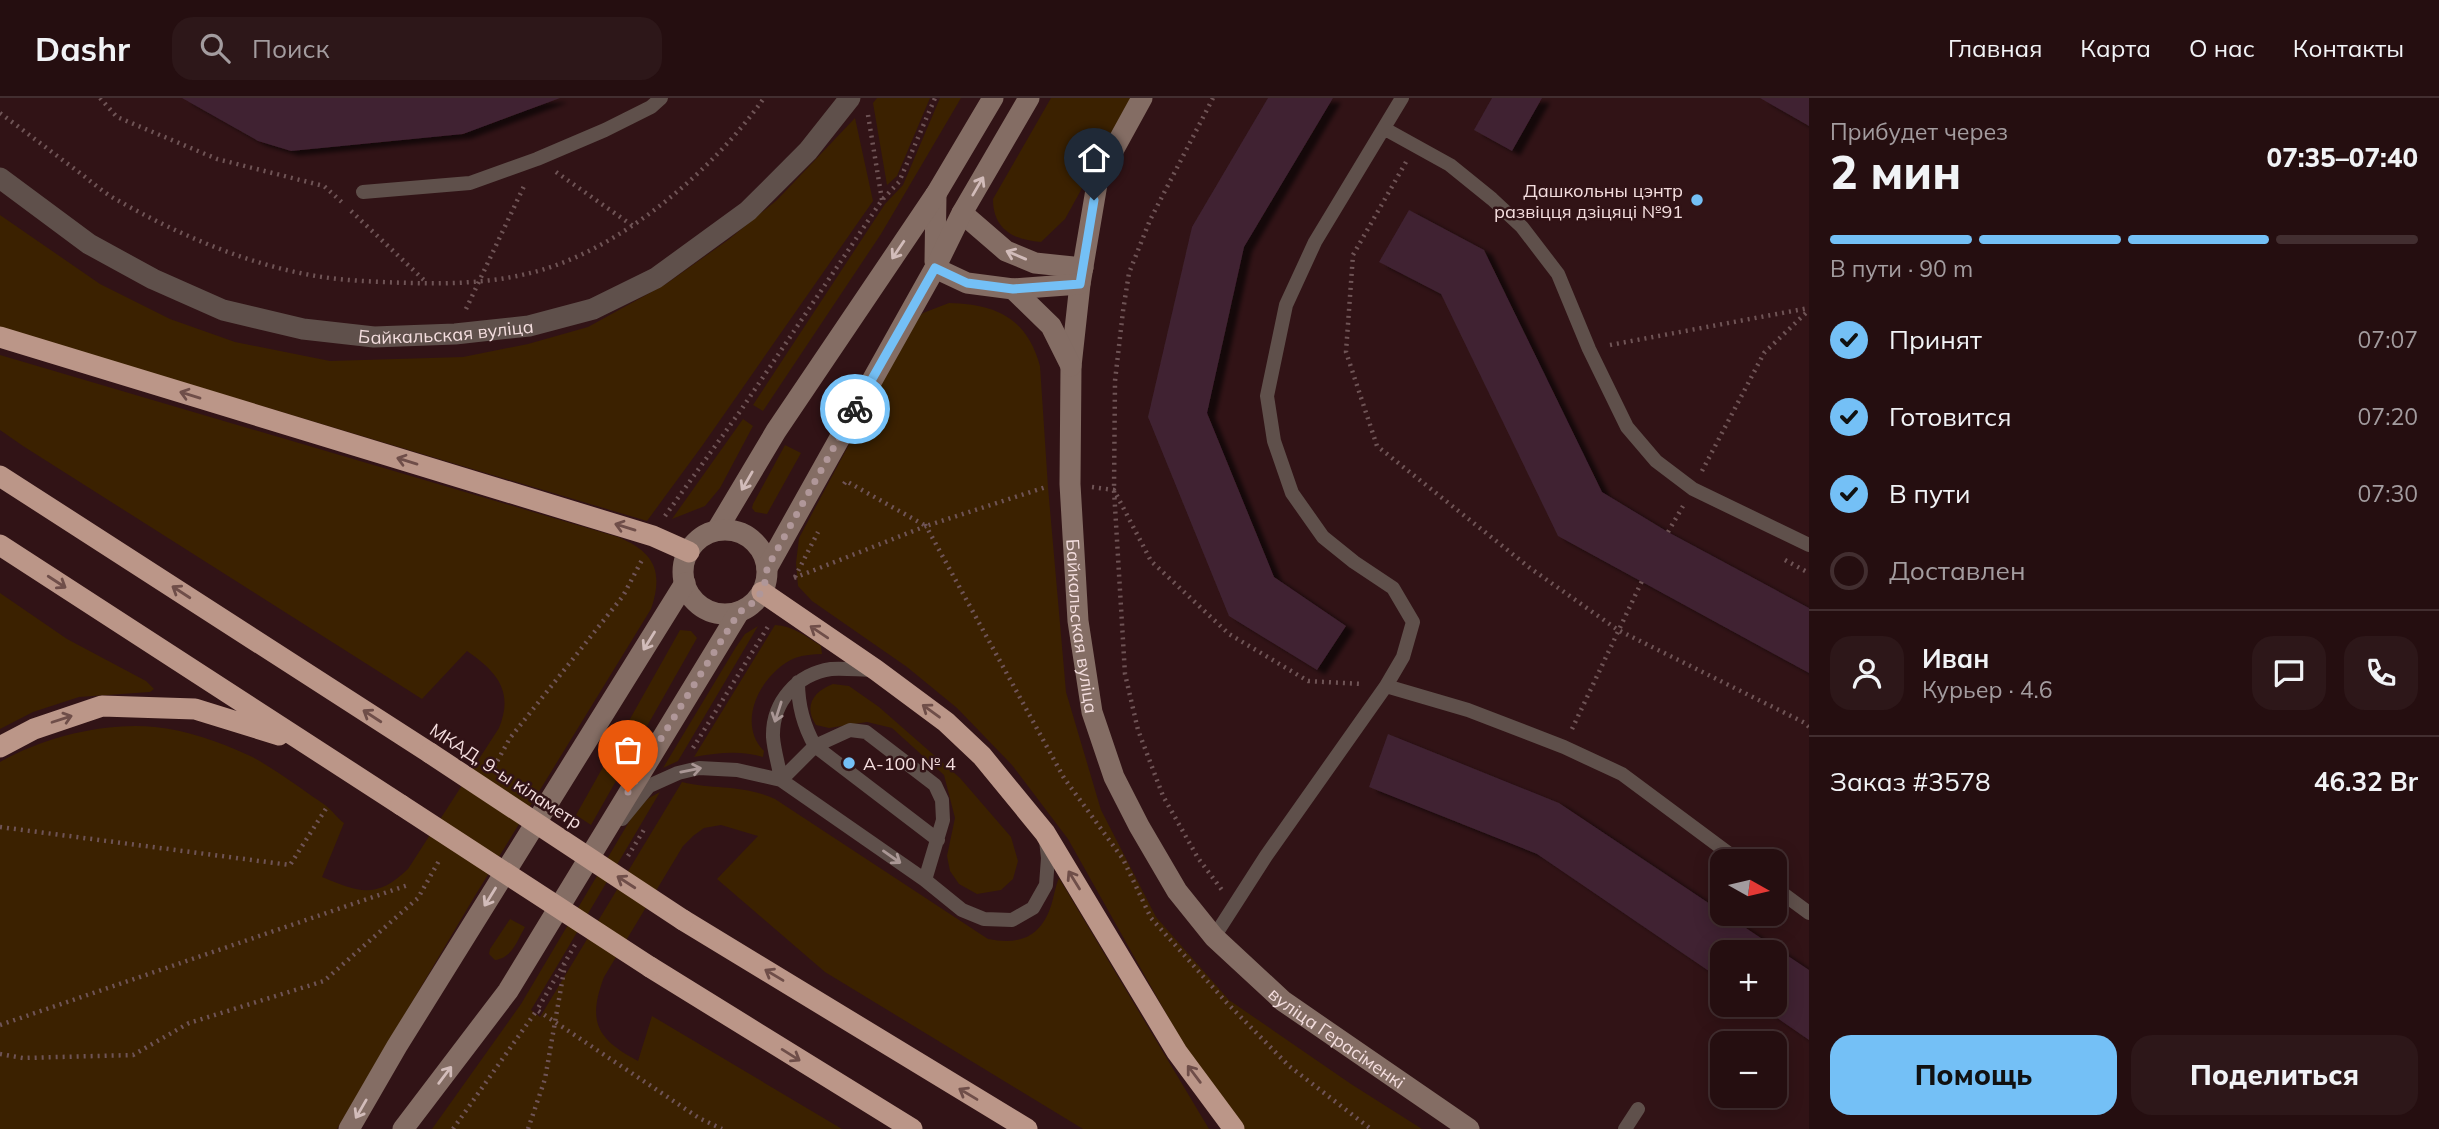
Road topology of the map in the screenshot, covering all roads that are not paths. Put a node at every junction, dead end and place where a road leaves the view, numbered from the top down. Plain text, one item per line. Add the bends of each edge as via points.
1 (661, 98) edge
2 (850, 98) edge
3 (993, 98) edge
4 (1029, 98) edge
5 (1142, 98) edge
6 (1402, 98) edge
7 (1385, 129) junction
8 (0, 178) edge
9 (363, 192) dead end
10 (936, 194) junction
11 (962, 213) junction
12 (935, 268) junction
13 (1082, 276) junction
14 (1013, 289) junction
15 (0, 337) edge
16 (1071, 366) junction
17 (0, 476) edge
18 (717, 530) junction
19 (0, 545) edge
20 (1809, 545) edge
21 (689, 552) junction
22 (767, 568) junction
23 (685, 583) junction
24 (762, 592) junction
25 (739, 612) junction
26 (876, 670) junction
27 (798, 682) junction
28 (1386, 686) junction
29 (815, 746) junction
30 (0, 747) edge
31 (314, 748) junction
32 (781, 780) junction
33 (1045, 833) junction
34 (938, 840) junction
35 (1723, 849) edge
36 (586, 860) junction
37 (925, 880) junction
38 (1787, 897) edge
39 (1809, 913) edge
40 (1214, 937) junction
41 (1637, 1109) dead end
42 (349, 1129) edge
43 (403, 1129) edge
44 (912, 1129) edge
45 (1027, 1129) edge
46 (1234, 1129) edge
47 (1469, 1129) edge
48 (1625, 1129) edge

1 - 9 lane via 605,130 470,183
2 - 8 street, Байкальская вуліца via 808,151 748,211 656,278 593,309 529,326 455,334 374,337 303,328 223,310 89,244
3 - 10 main road
11 -> 4 main road
5 - 13 main road, Байкальская вуліца via 1098,178
6 - 7 lane
7 - 20 lane via 1450,165 1522,227 1558,274 1627,427 1656,461 1693,489
7 - 28 lane via 1315,242 1286,306 1267,396 1274,441 1292,493 1323,537 1393,588 1413,622 1403,657
10 - 12 main road
10 -> 18 main road via 776,431
11 - 12 main road
13 -> 11 main road via 1006,251
12 - 14 main road via 967,283
12 - 22 main road
13 - 14 main road
13 - 16 main road, Байкальская вуліца
14 - 16 main road via 1051,326
21 -> 15 highway via 653,536
16 - 40 main road, Байкальская вуліца via 1070,484 1078,621 1092,712 1114,776 1139,826 1177,891
45 -> 17 highway, МКАД, 9-ы кіламетр, bridge via 683,920
18 - 21 main road via 706,534
18 - 22 main road via 744,534 756,543
19 -> 31 highway
21 - 23 main road
22 - 24 main road
23 - 25 main road via 691,596 712,612
23 -> 42 main road
24 - 25 main road
26 -> 24 highway
25 - 36 main road
26 - 27 lane via 832,669
33 -> 26 highway via 982,756 946,722
27 - 29 lane via 801,714
27 -> 32 lane via 776,714 773,738
28 - 35 lane via 1468,710 1622,774
28 - 40 lane
29 - 32 lane
29 - 34 lane
29 - 34 lane via 850,730 866,732 935,785 942,800
30 -> 31 highway via 34,729 102,706 155,706 195,709
31 -> 44 highway, bridge via 650,967
36 -> 32 lane via 649,786 678,773 699,768 737,770
32 -> 37 lane
33 - 37 lane via 1046,885 1032,908 1012,920 984,919 961,910
46 -> 33 highway via 1177,1052
34 - 37 lane
43 -> 36 main road via 508,991
38 - 39 lane
40 - 47 main road, вуліца Герасіменкі via 1283,1001
41 - 48 lane

